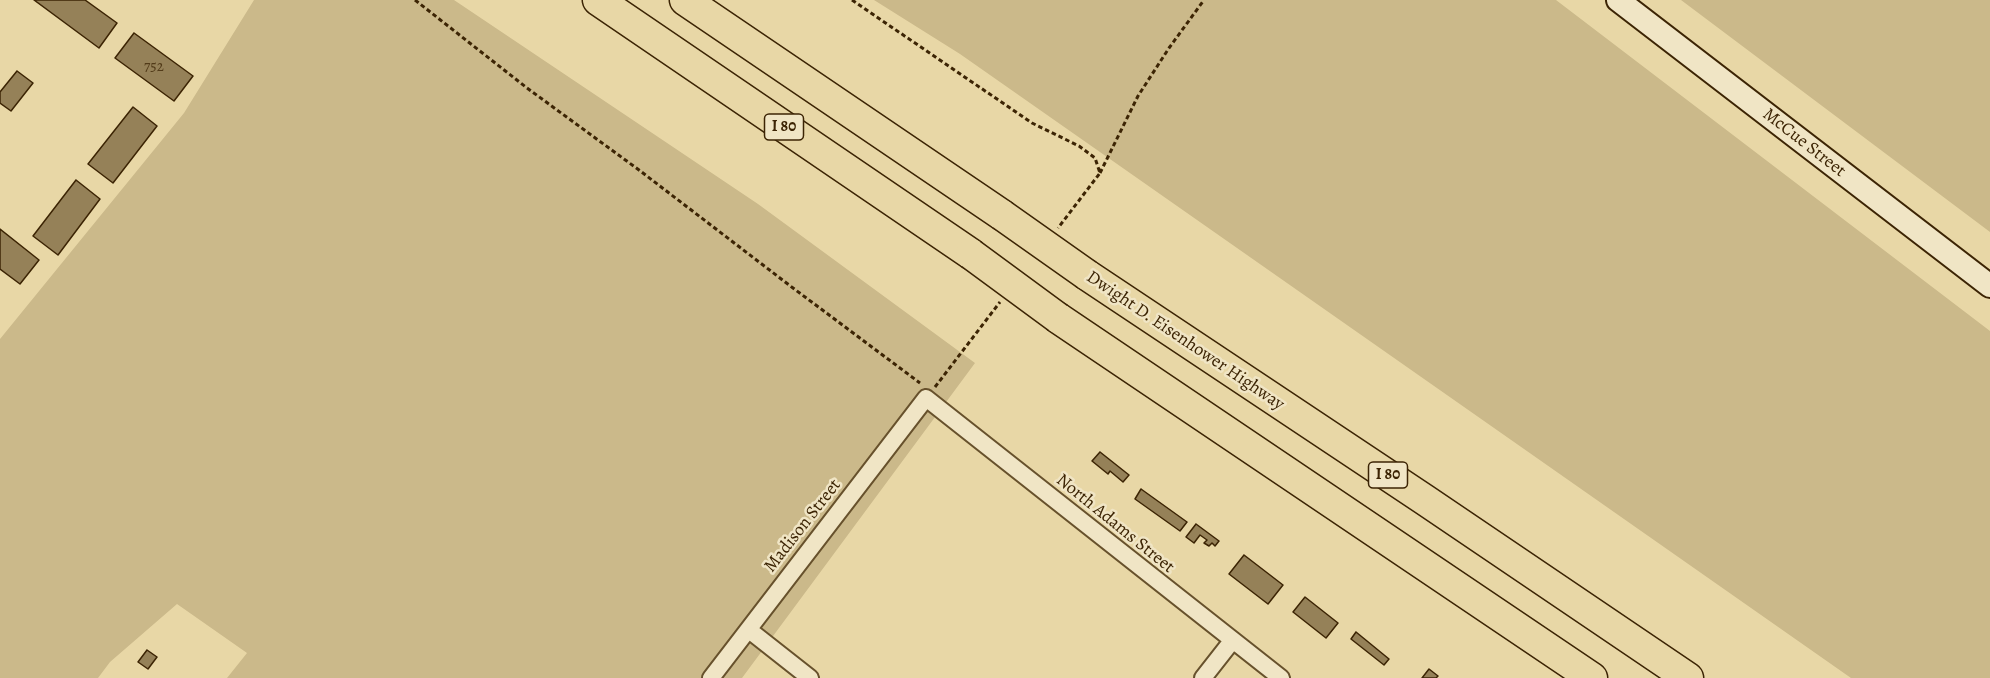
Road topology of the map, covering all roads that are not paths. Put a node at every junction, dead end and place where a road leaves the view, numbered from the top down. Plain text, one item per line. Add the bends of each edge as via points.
1 (598, 0) edge
2 (685, 0) edge
3 (1618, 0) edge
4 (1990, 286) edge
5 (924, 391) joint
6 (749, 630) junction
7 (1232, 641) junction
8 (711, 678) edge
9 (810, 678) edge
10 (1203, 678) edge
11 (1281, 678) edge
12 (1592, 678) edge
13 (1688, 678) edge

1 - 12 highway, I 80, bridge via 971,254 1058,318
2 - 13 highway, Dwight D. Eisenhower Highway / I 80, bridge
3 - 4 main road, McCue Street
5 - 6 street, Madison Street
5 - 7 street, North Adams Street
6 - 8 street, Madison Street
6 - 9 street
7 - 10 street
7 - 11 street, North Adams Street

